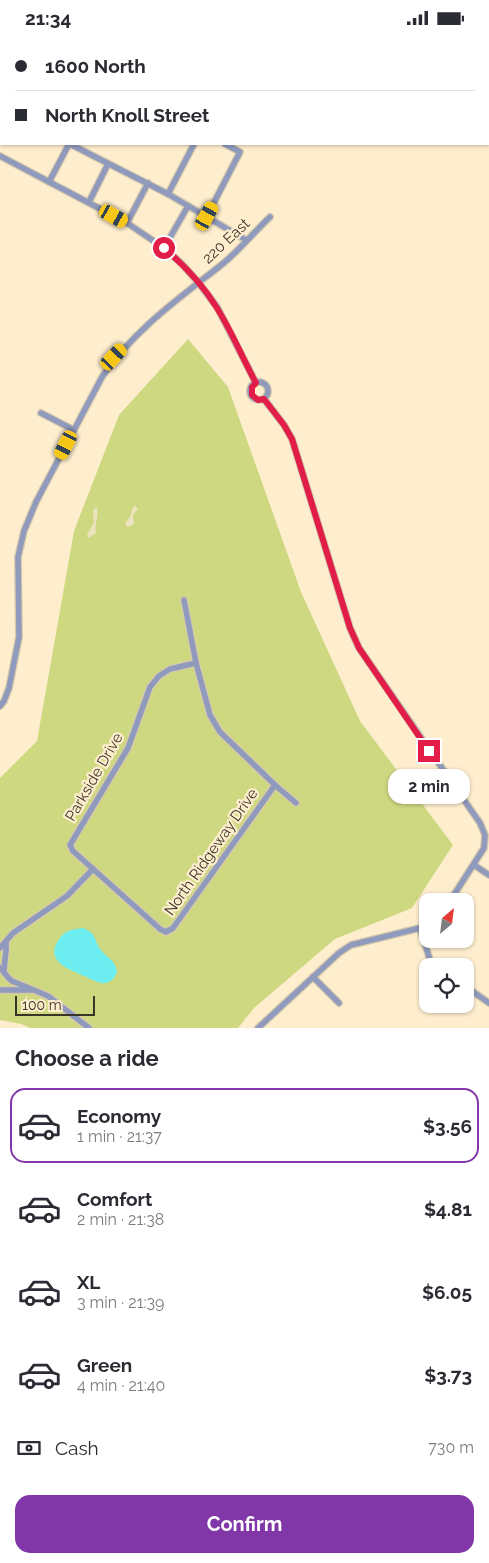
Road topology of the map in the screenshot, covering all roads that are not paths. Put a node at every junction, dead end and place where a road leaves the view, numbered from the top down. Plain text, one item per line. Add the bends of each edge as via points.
1 (69, 145) edge
2 (72, 145) edge
3 (193, 145) edge
4 (227, 145) edge
5 (0, 156) edge
6 (108, 164) junction
7 (49, 181) junction
8 (148, 183) junction
9 (168, 194) junction
10 (89, 203) junction
11 (188, 206) junction
12 (207, 216) junction
13 (270, 217) dead end
14 (127, 223) junction
15 (246, 240) junction
16 (164, 248) junction
17 (198, 282) junction
18 (256, 383) junction
19 (264, 399) junction
20 (41, 413) dead end
21 (74, 430) junction
22 (184, 601) dead end
23 (196, 663) junction
24 (0, 706) edge
25 (275, 785) junction
26 (296, 803) dead end
27 (474, 865) junction
28 (93, 869) junction
29 (489, 875) edge
30 (455, 893) edge
31 (419, 929) edge
32 (6, 943) junction
33 (0, 948) edge
34 (2, 969) edge
35 (7, 977) junction
36 (313, 977) junction
37 (1, 990) edge
38 (32, 990) junction
39 (474, 993) edge
40 (339, 1003) dead end
41 (489, 1003) edge
42 (89, 1028) edge
43 (258, 1028) edge

1 - 7 street
2 - 6 street
3 - 9 street
4 - 12 street via 240,152
5 - 7 street
6 - 8 street
6 - 10 street
7 - 10 street
8 - 9 street
8 - 14 street
9 - 11 street
10 - 14 street
11 - 12 street
11 - 16 street
12 - 15 street
13 - 15 street, 220 East
14 - 16 street
15 - 17 street, 220 East via 222,265
16 - 17 street
17 - 18 street via 217,307
17 - 21 street, 220 East via 114,357
18 - 19 street via 264,384 268,389
18 - 19 street via 252,387 252,395 258,400
19 - 27 street via 292,439 359,648 480,823 485,835 484,848
20 - 21 street
21 - 24 street, 220 East via 24,531 18,557 19,637 9,688
22 - 23 street
23 - 25 street via 210,715 220,732
23 - 28 street, Parkside Drive via 170,669 150,687 128,747 70,845
25 - 26 street
25 - 28 street, North Ridgeway Drive via 173,928 166,932
27 - 29 street
27 - 30 street
28 - 32 street via 67,896 13,933
31 - 36 street via 351,945
32 - 33 street
32 - 34 street
34 - 35 street
35 - 37 street
35 - 38 street
36 - 40 street
36 - 43 street
37 - 38 street
38 - 42 street via 48,996
39 - 41 street

